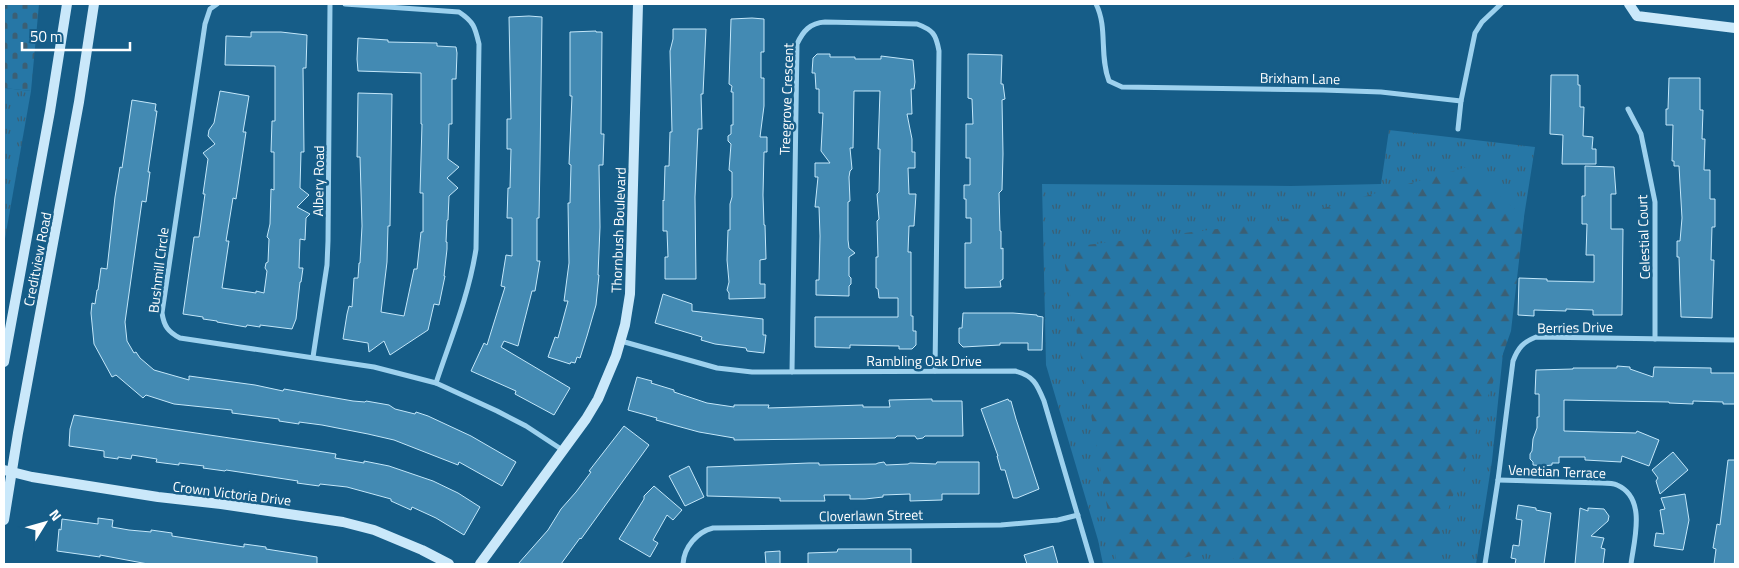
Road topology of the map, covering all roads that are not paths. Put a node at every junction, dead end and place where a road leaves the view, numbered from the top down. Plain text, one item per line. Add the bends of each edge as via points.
1 (67, 4) edge
2 (94, 4) edge
3 (218, 4) edge
4 (330, 4) edge
5 (345, 4) edge
6 (638, 4) edge
7 (1096, 4) edge
8 (1501, 4) edge
9 (1629, 4) edge
10 (1735, 28) edge
11 (1461, 101) junction
12 (1628, 109) dead end
13 (1458, 129) dead end
14 (1655, 339) junction
15 (1735, 340) edge
16 (622, 341) junction
17 (313, 357) junction
18 (4, 362) edge
19 (935, 370) junction
20 (792, 372) junction
21 (436, 382) junction
22 (564, 451) junction
23 (8, 471) edge
24 (1498, 480) junction
25 (1078, 515) junction
26 (4, 520) edge
27 (450, 564) edge
28 (480, 564) edge
29 (683, 564) edge
30 (1092, 564) edge
31 (1485, 564) edge
32 (1631, 564) edge

1 - 18 street, Creditview Road
2 - 23 street, Creditview Road via 76,121 18,433
3 - 17 street, Bushmill Circle via 210,9 205,24 162,313 164,324 170,334 180,338
4 - 17 street, Albery Road via 327,265
5 - 21 street via 459,12 471,20 476,30 479,44 476,249 462,308
6 - 16 street, Thornbush Boulevard via 632,282
7 - 11 street, Brixham Lane via 1101,14 1104,68 1108,81 1122,87 1381,92
8 - 11 street via 1475,33
9 - 10 street via 1637,16
11 - 13 street
12 - 14 street, Celestial Court via 1641,134 1656,202
14 - 15 street, Berries Drive
14 - 24 street, Berries Drive via 1536,337 1525,341 1517,349 1513,361
16 - 20 street, Rambling Oak Drive via 717,368
16 - 22 street, Thornbush Boulevard via 598,399
17 - 21 street, Bushmill Circle
19 - 20 street, Rambling Oak Drive
19 - 20 street, Treegrove Crescent via 939,51 936,38 929,28 917,24 825,22 809,26 797,44
19 - 25 street, Rambling Oak Drive via 1015,371 1026,374 1036,383
21 - 22 street, Bushmill Circle via 526,426
22 - 28 street, Thornbush Boulevard
23 - 26 street, Creditview Road
23 - 27 street, Crown Victoria Drive via 158,497 343,522 374,530
24 - 31 street, Berries Drive
24 - 32 street, Venetian Terrace via 1617,485 1630,494 1636,507
25 - 29 street, Cloverlawn Street via 1001,526 714,528 696,536 686,550
25 - 30 street, Rambling Oak Drive

